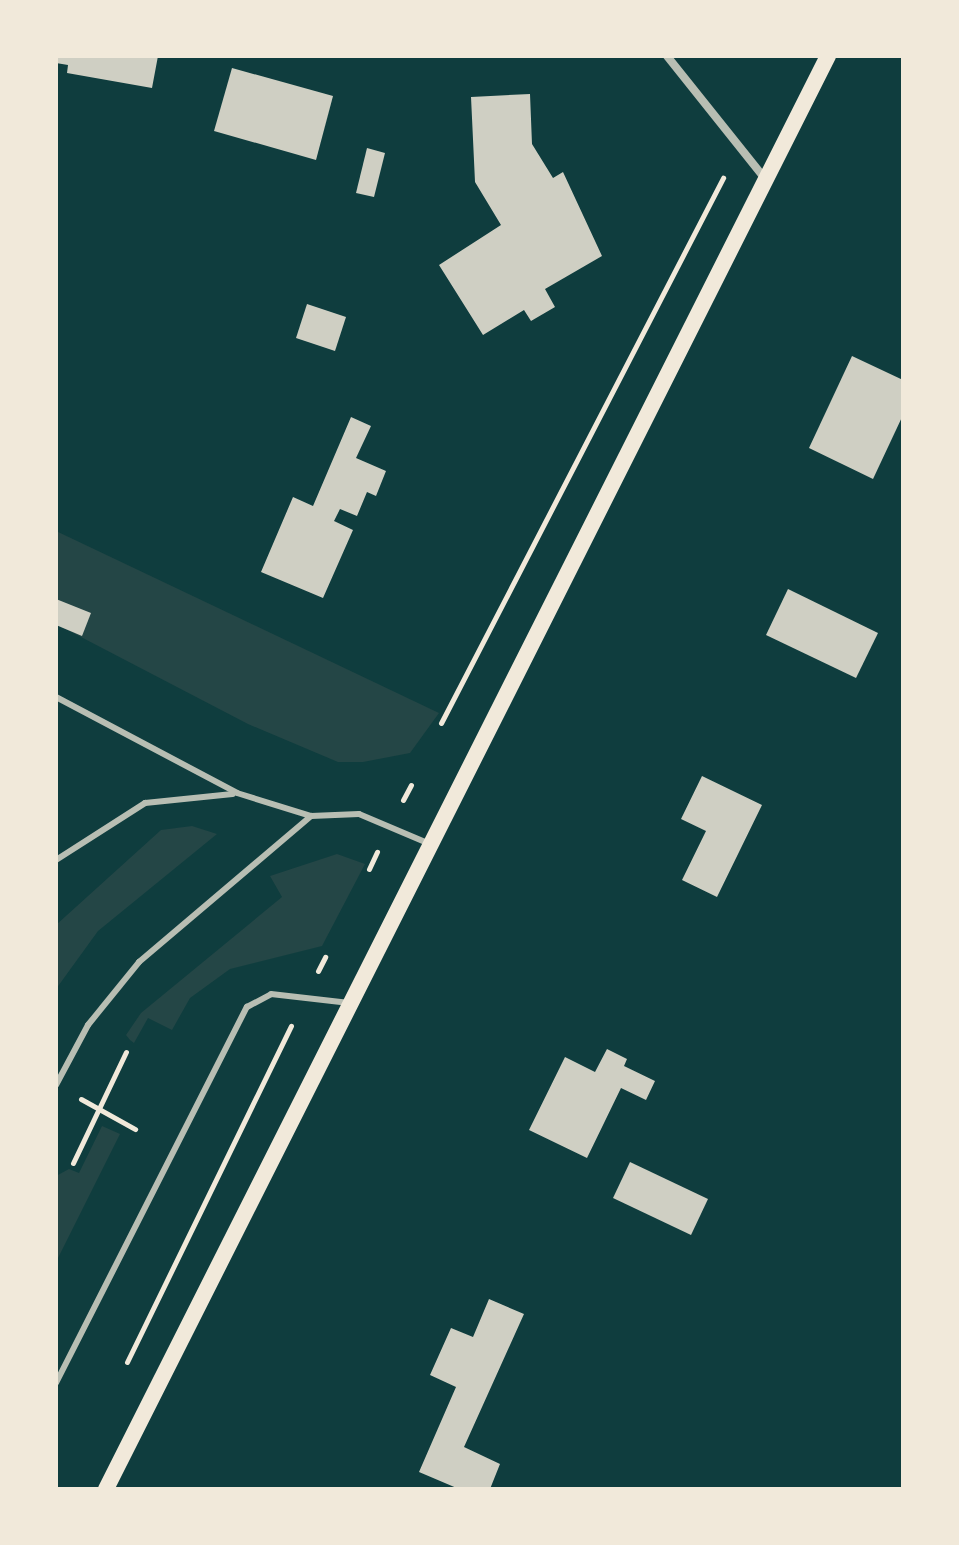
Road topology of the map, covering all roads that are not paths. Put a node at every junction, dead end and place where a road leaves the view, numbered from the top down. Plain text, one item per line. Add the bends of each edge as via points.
1 (667, 56) edge
2 (828, 56) edge
3 (767, 183) junction
4 (56, 697) edge
5 (237, 793) junction
6 (311, 816) junction
7 (434, 845) junction
8 (56, 860) edge
9 (353, 1004) junction
10 (56, 1085) edge
11 (56, 1383) edge
12 (106, 1489) edge

1 - 3 street
2 - 3 main road
3 - 7 main road
4 - 5 lane
5 - 6 lane
5 - 8 lane via 145,803
6 - 7 lane via 359,814
6 - 10 lane via 139,962 88,1025
7 - 9 main road
9 - 11 lane via 271,994 247,1007
9 - 12 main road

